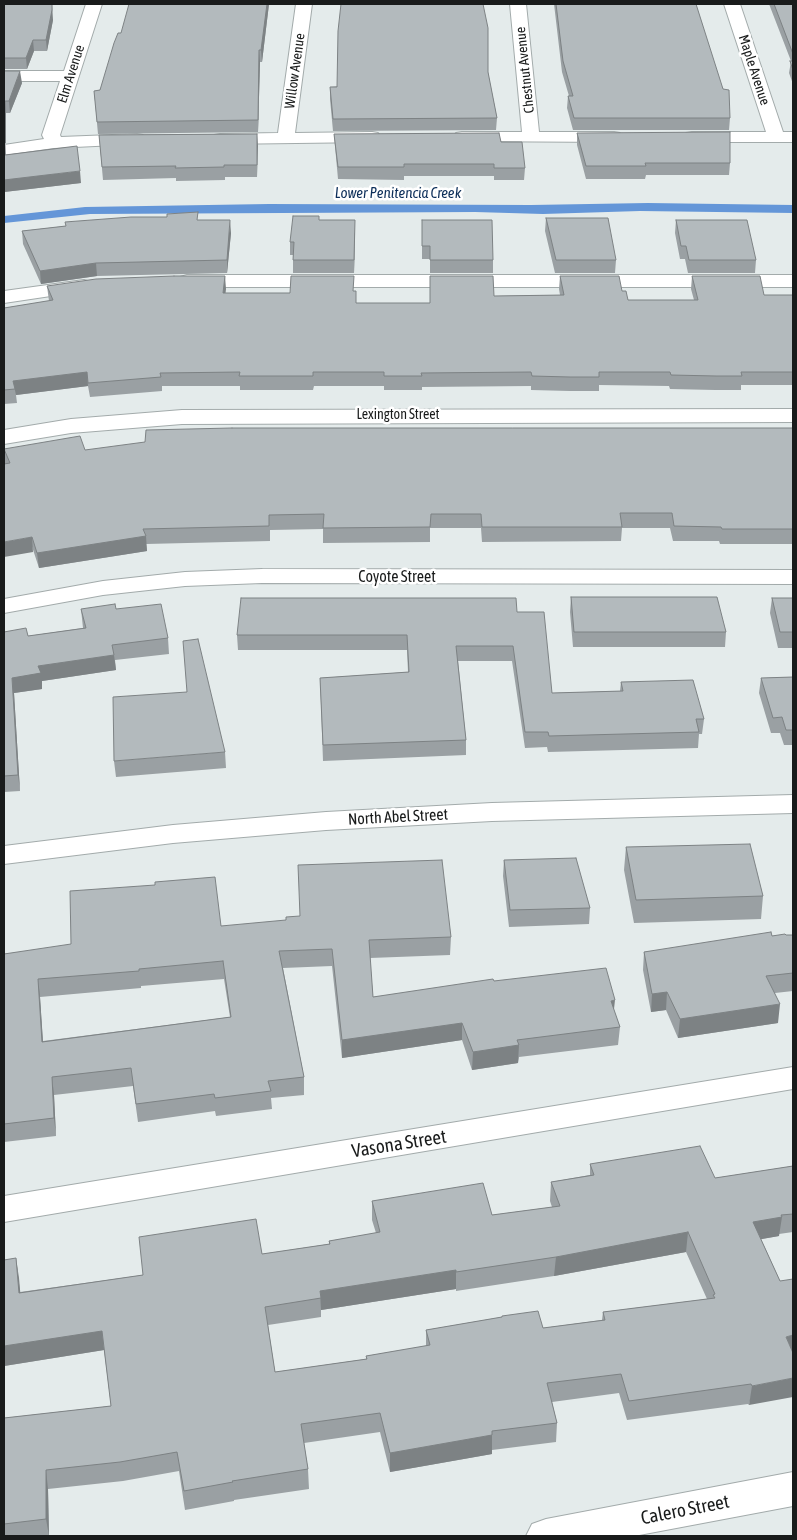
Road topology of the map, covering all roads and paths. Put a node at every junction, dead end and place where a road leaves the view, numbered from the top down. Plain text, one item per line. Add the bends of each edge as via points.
1 (94, 4) edge
2 (304, 4) edge
3 (518, 4) edge
4 (732, 4) edge
5 (4, 76) edge
6 (69, 76) junction
7 (384, 137) edge
8 (443, 137) edge
9 (532, 137) junction
10 (629, 137) edge
11 (678, 137) edge
12 (785, 137) edge
13 (286, 138) junction
14 (150, 139) edge
15 (208, 139) edge
16 (54, 143) junction
17 (4, 150) edge
18 (167, 281) edge
19 (793, 281) edge
20 (106, 284) edge
21 (4, 297) edge
22 (793, 415) edge
23 (4, 437) edge
24 (793, 577) edge
25 (4, 606) edge
26 (793, 804) edge
27 (4, 855) edge
28 (793, 1078) edge
29 (4, 1209) edge
30 (793, 1489) edge
31 (546, 1536) edge

1 - 6 street, Elm Avenue
2 - 13 street, Willow Avenue
3 - 9 street, Chestnut Avenue
4 - 12 street, Maple Avenue
5 - 6 street
6 - 16 street, Elm Avenue via 51,135
7 - 13 street
8 - 9 street
9 - 10 street
11 - 12 street
13 - 15 street
14 - 16 street
16 - 17 street
18 - 19 street
20 - 21 street
22 - 23 street, Lexington Street via 182,417 71,426
24 - 25 street, Coyote Street via 185,578 103,588
26 - 27 street, North Abel Street via 492,812 326,821 173,834
28 - 29 street, Vasona Street
30 - 31 street, Calero Street

